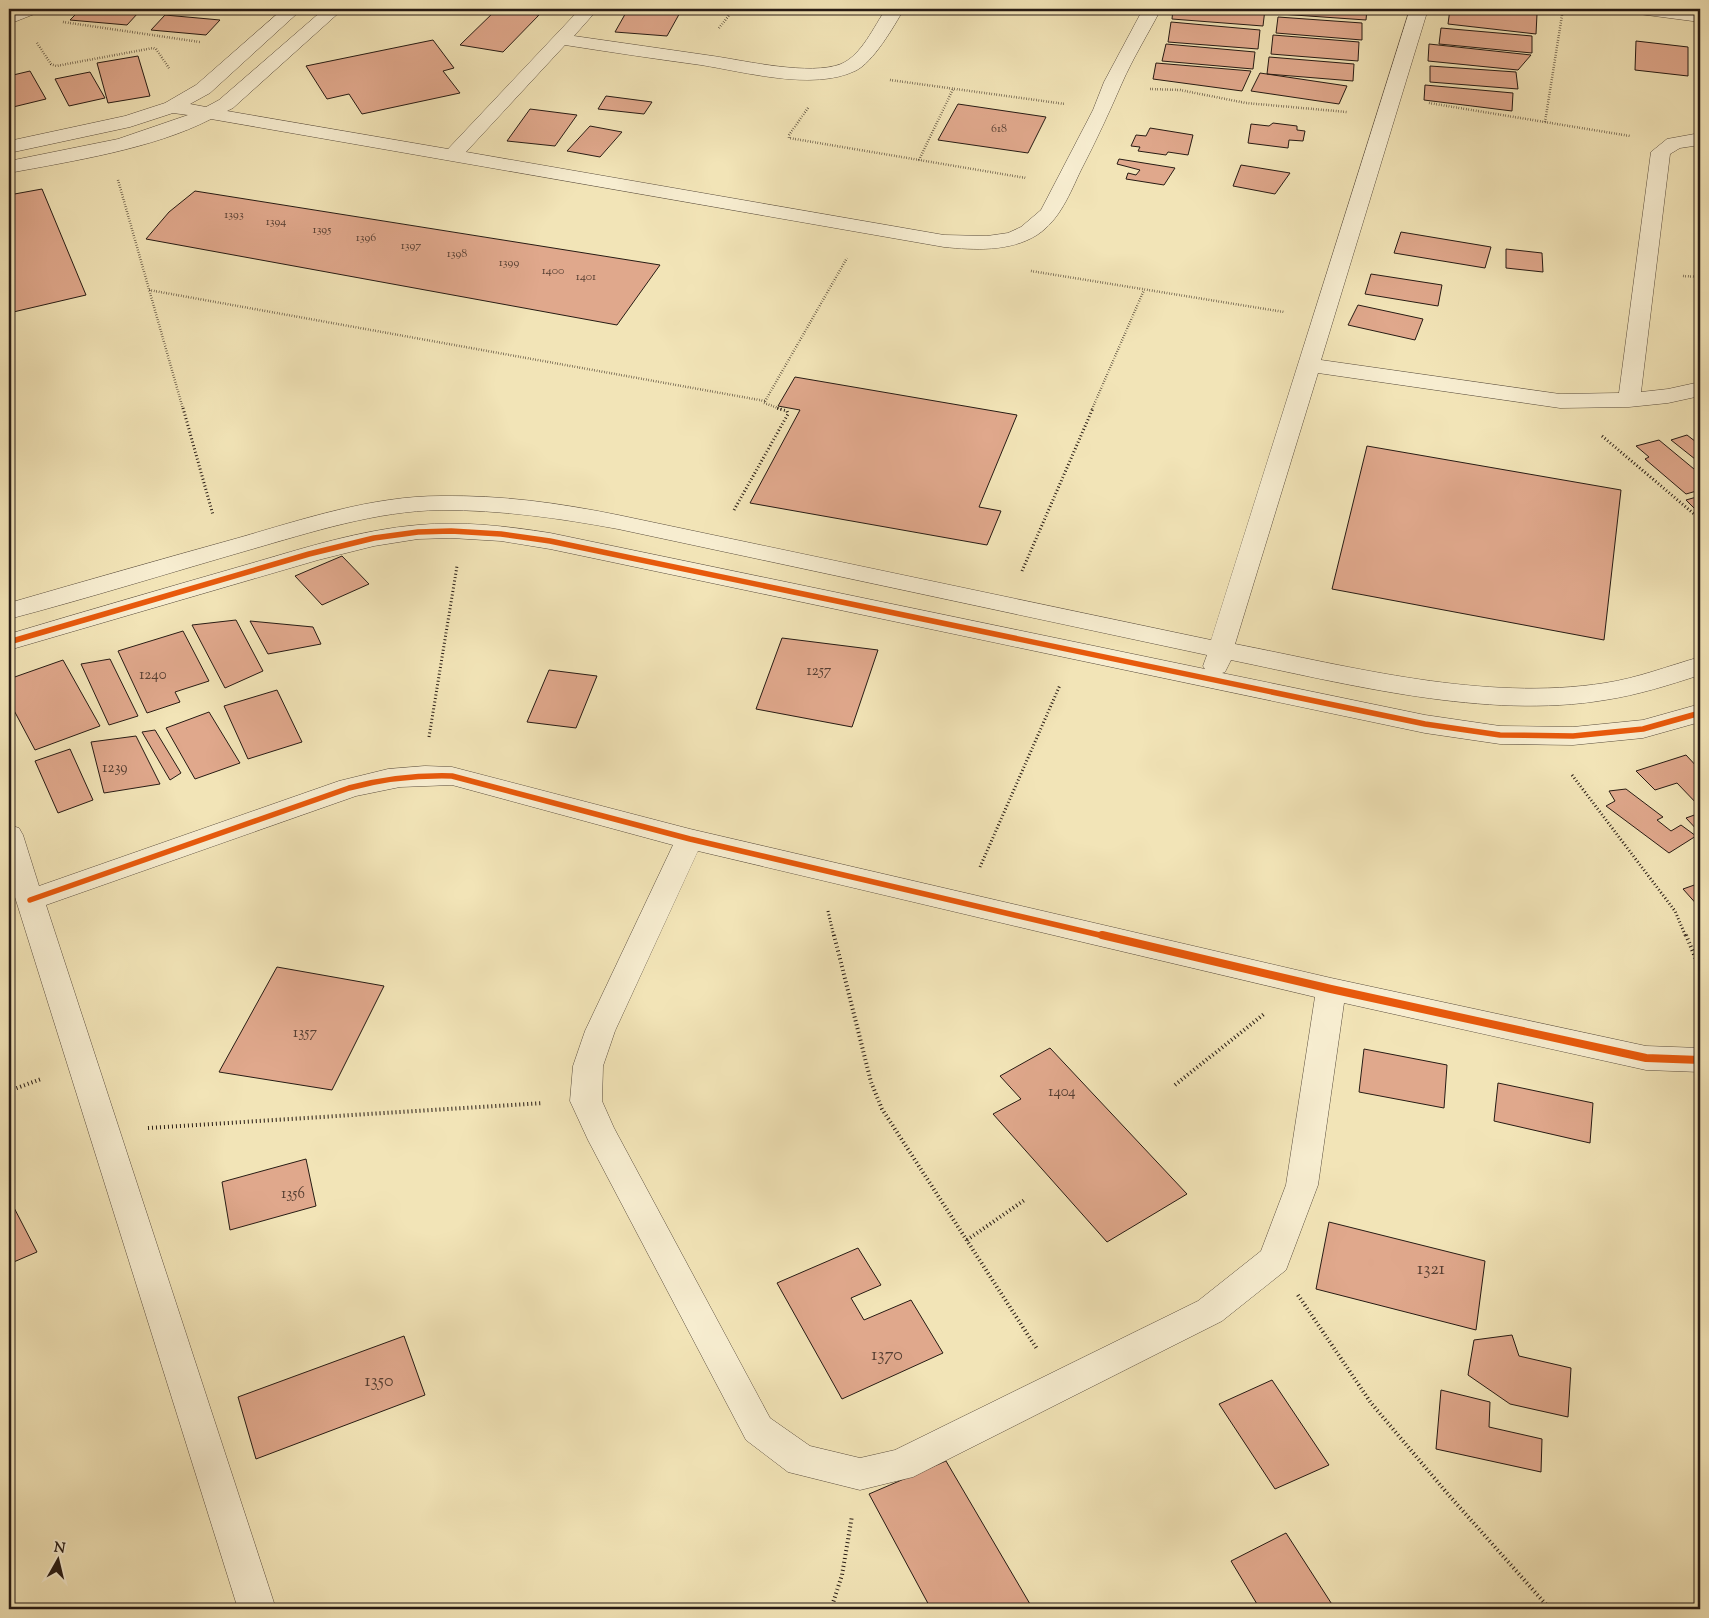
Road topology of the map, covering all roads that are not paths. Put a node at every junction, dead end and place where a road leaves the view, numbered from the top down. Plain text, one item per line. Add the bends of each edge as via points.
1 (293, 9) edge
2 (334, 9) edge
3 (589, 9) edge
4 (895, 9) edge
5 (1152, 9) edge
6 (1419, 9) edge
7 (1639, 9) edge
8 (1700, 17) edge
9 (560, 39) junction
10 (181, 103) junction
11 (210, 113) junction
12 (1700, 139) edge
13 (9, 147) edge
14 (453, 155) junction
15 (9, 167) edge
16 (1308, 365) junction
17 (1700, 389) edge
18 (1629, 400) junction
19 (618, 522) junction
20 (602, 552) junction
21 (9, 611) edge
22 (9, 642) edge
23 (1221, 650) junction
24 (1700, 666) edge
25 (1212, 679) junction
26 (1700, 713) edge
27 (9, 834) edge
28 (690, 839) junction
29 (30, 900) junction
30 (1317, 986) junction
31 (1700, 1061) edge
32 (257, 1609) edge

1 - 10 street via 203,89
2 - 11 street via 226,104
3 - 9 street
4 - 9 street via 861,59 833,72 796,74
5 - 14 street via 1042,223 1029,232 1003,240 967,243
6 - 16 street
7 - 8 street
9 - 14 street
10 - 11 street
10 - 13 street via 130,121
11 - 14 street
11 - 15 street via 163,132
12 - 18 street via 1674,144 1661,152
16 - 18 street via 1560,401
16 - 23 street
17 - 18 street
19 - 20 street
19 - 21 street via 507,505 440,503 370,510
19 - 23 street
20 - 22 street via 507,533 462,530 374,538
20 - 25 street
23 - 24 street via 1423,689 1492,697 1558,697 1620,690 1676,676
23 - 25 street
25 - 26 street via 1425,724 1500,735 1573,736 1643,729
27 - 29 street
28 - 29 street via 452,776 386,778 349,788
28 - 30 street
28 - 30 street via 600,1031 588,1066 586,1101 599,1132 758,1429 801,1460 860,1474 900,1465 1210,1311 1274,1260 1302,1185
29 - 32 street
30 - 31 street via 1646,1058

